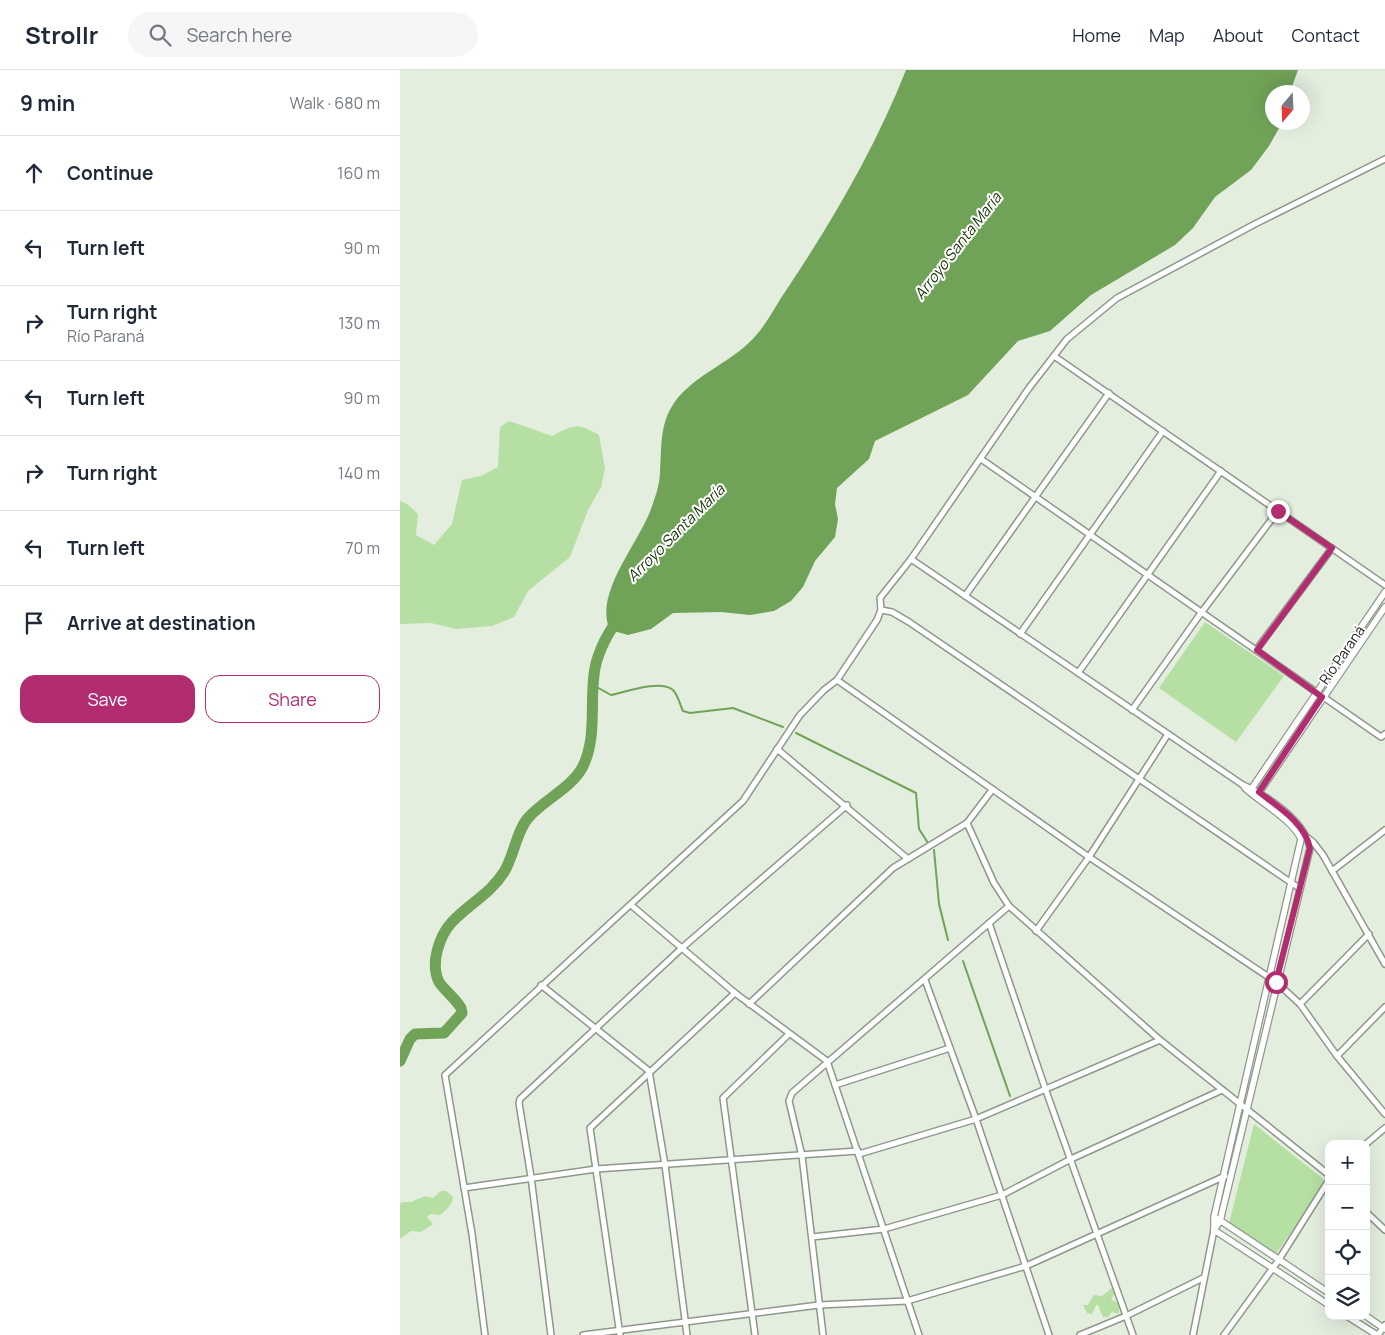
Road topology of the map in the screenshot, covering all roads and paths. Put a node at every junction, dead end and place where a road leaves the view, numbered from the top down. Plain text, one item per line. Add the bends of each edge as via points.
1 (1385, 159) edge
2 (1054, 356) junction
3 (1109, 393) junction
4 (1163, 431) junction
5 (981, 459) junction
6 (1221, 471) junction
7 (1035, 498) junction
8 (1278, 511) junction
9 (1090, 536) junction
10 (1332, 548) junction
11 (911, 559) junction
12 (1146, 575) junction
13 (1385, 585) edge
14 (1385, 592) edge
15 (965, 596) junction
16 (1383, 601) edge
17 (1385, 607) edge
18 (881, 610) junction
19 (1200, 614) junction
20 (1020, 634) junction
21 (1257, 650) junction
22 (1078, 673) junction
23 (837, 680) junction
24 (1316, 692) junction
25 (1322, 697) junction
26 (1132, 710) junction
27 (1168, 734) junction
28 (1385, 734) edge
29 (777, 749) junction
30 (1137, 779) junction
31 (1242, 785) joint
32 (992, 790) junction
33 (1250, 790) junction
34 (1259, 792) junction
35 (1256, 798) junction
36 (846, 805) junction
37 (967, 823) junction
38 (1385, 830) edge
39 (1308, 838) junction
40 (1089, 857) junction
41 (908, 859) junction
42 (1332, 871) junction
43 (1291, 883) junction
44 (1299, 888) junction
45 (631, 905) junction
46 (1009, 906) junction
47 (990, 923) junction
48 (1036, 931) junction
49 (1369, 934) junction
50 (684, 947) junction
51 (1385, 964) edge
52 (1268, 977) junction
53 (925, 980) junction
54 (1276, 982) junction
55 (541, 985) junction
56 (735, 993) junction
57 (749, 1004) junction
58 (1300, 1004) junction
59 (1385, 1007) edge
60 (594, 1030) junction
61 (789, 1034) junction
62 (1160, 1040) junction
63 (950, 1048) junction
64 (1337, 1056) junction
65 (827, 1061) junction
66 (649, 1071) junction
67 (835, 1085) junction
68 (1045, 1088) junction
69 (1222, 1090) junction
70 (1239, 1103) junction
71 (1246, 1108) junction
72 (1385, 1114) edge
73 (976, 1119) junction
74 (1385, 1128) edge
75 (1370, 1141) edge
76 (858, 1153) junction
77 (802, 1156) junction
78 (731, 1159) junction
79 (1071, 1159) junction
80 (665, 1165) junction
81 (596, 1169) junction
82 (1325, 1172) edge
83 (1231, 1175) junction
84 (531, 1177) junction
85 (1223, 1177) junction
86 (1326, 1185) edge
87 (464, 1188) junction
88 (1002, 1195) junction
89 (1214, 1216) junction
90 (1370, 1216) edge
91 (1220, 1221) junction
92 (884, 1229) junction
93 (1214, 1230) junction
94 (1385, 1230) edge
95 (1098, 1234) junction
96 (812, 1237) junction
97 (1278, 1261) junction
98 (1026, 1266) junction
99 (1272, 1269) junction
100 (1203, 1278) junction
101 (1325, 1290) edge
102 (907, 1301) junction
103 (1325, 1302) edge
104 (819, 1305) junction
105 (752, 1313) junction
106 (1126, 1316) junction
107 (1370, 1318) edge
108 (1353, 1320) edge
109 (685, 1322) junction
110 (1384, 1327) edge
111 (619, 1333) edge
112 (1194, 1334) edge
113 (485, 1335) edge
114 (551, 1335) edge
115 (583, 1335) edge
116 (687, 1335) edge
117 (755, 1335) edge
118 (823, 1335) edge
119 (919, 1335) edge
120 (1049, 1335) edge
121 (1080, 1335) edge
122 (1133, 1335) edge
123 (1224, 1335) edge
124 (1377, 1335) edge

1 - 2 street via 1117,298 1067,338
2 - 3 street
2 - 5 street
3 - 4 street
3 - 7 street
4 - 6 street
4 - 9 street
5 - 7 street
5 - 11 street
6 - 8 street
6 - 12 street
7 - 9 street
7 - 15 street
8 - 10 street
8 - 19 street
9 - 12 street
9 - 20 street
10 - 13 street
10 - 21 street
11 - 15 street
11 - 18 street via 880,598
12 - 19 street
12 - 22 street
14 - 16 street, Río Paraná
15 - 20 street
16 - 24 street, Río Paraná
17 - 25 street, Río Paraná
18 - 23 street via 869,634
18 - 30 street via 909,622
19 - 21 street
19 - 26 street
20 - 22 street
21 - 24 street
22 - 26 street
23 - 29 street via 807,706
23 - 32 street
24 - 25 street
24 - 33 street, Río Paraná
25 - 28 street via 1381,736
25 - 34 street, Río Paraná
26 - 27 street
27 - 30 street
27 - 31 street
29 - 36 street
29 - 45 street via 742,801
30 - 40 street
30 - 43 street
31 - 33 street
32 - 37 street
32 - 40 street
33 - 34 street
33 - 35 street
34 - 35 street, Río Paraná
34 - 39 street via 1284,812
35 - 43 street via 1298,832 1301,839
36 - 41 street
36 - 50 street
37 - 41 street
37 - 46 street via 994,883
38 - 42 street
39 - 42 street
39 - 44 street via 1310,848
40 - 48 street
40 - 52 street
41 - 57 street via 892,868
42 - 49 street
43 - 44 street
43 - 52 street
44 - 54 street
45 - 50 street
45 - 55 street
46 - 47 street
46 - 48 street
47 - 53 street
47 - 68 street
48 - 62 street
49 - 51 street
49 - 58 street
50 - 56 street
50 - 60 street
52 - 54 street
52 - 70 street
53 - 63 street
53 - 65 street
54 - 58 street
54 - 71 street
55 - 60 street
55 - 87 street via 445,1075
56 - 57 street
56 - 66 street
57 - 61 street
58 - 64 street
59 - 64 street
60 - 66 street
60 - 84 street via 520,1099
61 - 65 street
61 - 78 street via 722,1098
62 - 68 street
62 - 69 street
63 - 67 street
63 - 73 street
64 - 72 street
65 - 67 street
65 - 77 street via 792,1093 789,1100
66 - 80 street
66 - 81 street via 591,1124
67 - 76 street
68 - 73 street
68 - 79 street
69 - 70 street
69 - 79 street
70 - 71 street
70 - 85 street
71 - 82 street
71 - 83 street
73 - 76 street
73 - 88 street
74 - 75 street
76 - 77 street
76 - 92 street
77 - 78 street
77 - 96 street
78 - 80 street
78 - 105 street
79 - 88 street
79 - 95 street
80 - 81 street
80 - 109 street
81 - 84 street
81 - 111 street
83 - 85 street
83 - 91 street
84 - 87 street
84 - 114 street
85 - 89 street
85 - 95 street
86 - 97 street
87 - 113 street
88 - 92 street
88 - 98 street
89 - 91 street
89 - 93 street
90 - 94 street
91 - 93 street
91 - 97 street
92 - 96 street
92 - 102 street
93 - 99 street
93 - 100 street
95 - 98 street
95 - 106 street
96 - 104 street
97 - 99 street
97 - 101 street
98 - 102 street
98 - 120 street
99 - 103 street
99 - 123 street
100 - 106 street
100 - 112 street
102 - 104 street
102 - 119 street
104 - 105 street
104 - 118 street
105 - 109 street
105 - 117 street
106 - 121 street
106 - 122 street
107 - 110 street
108 - 124 street
109 - 111 street
109 - 116 street
110 - 124 street
111 - 115 street

